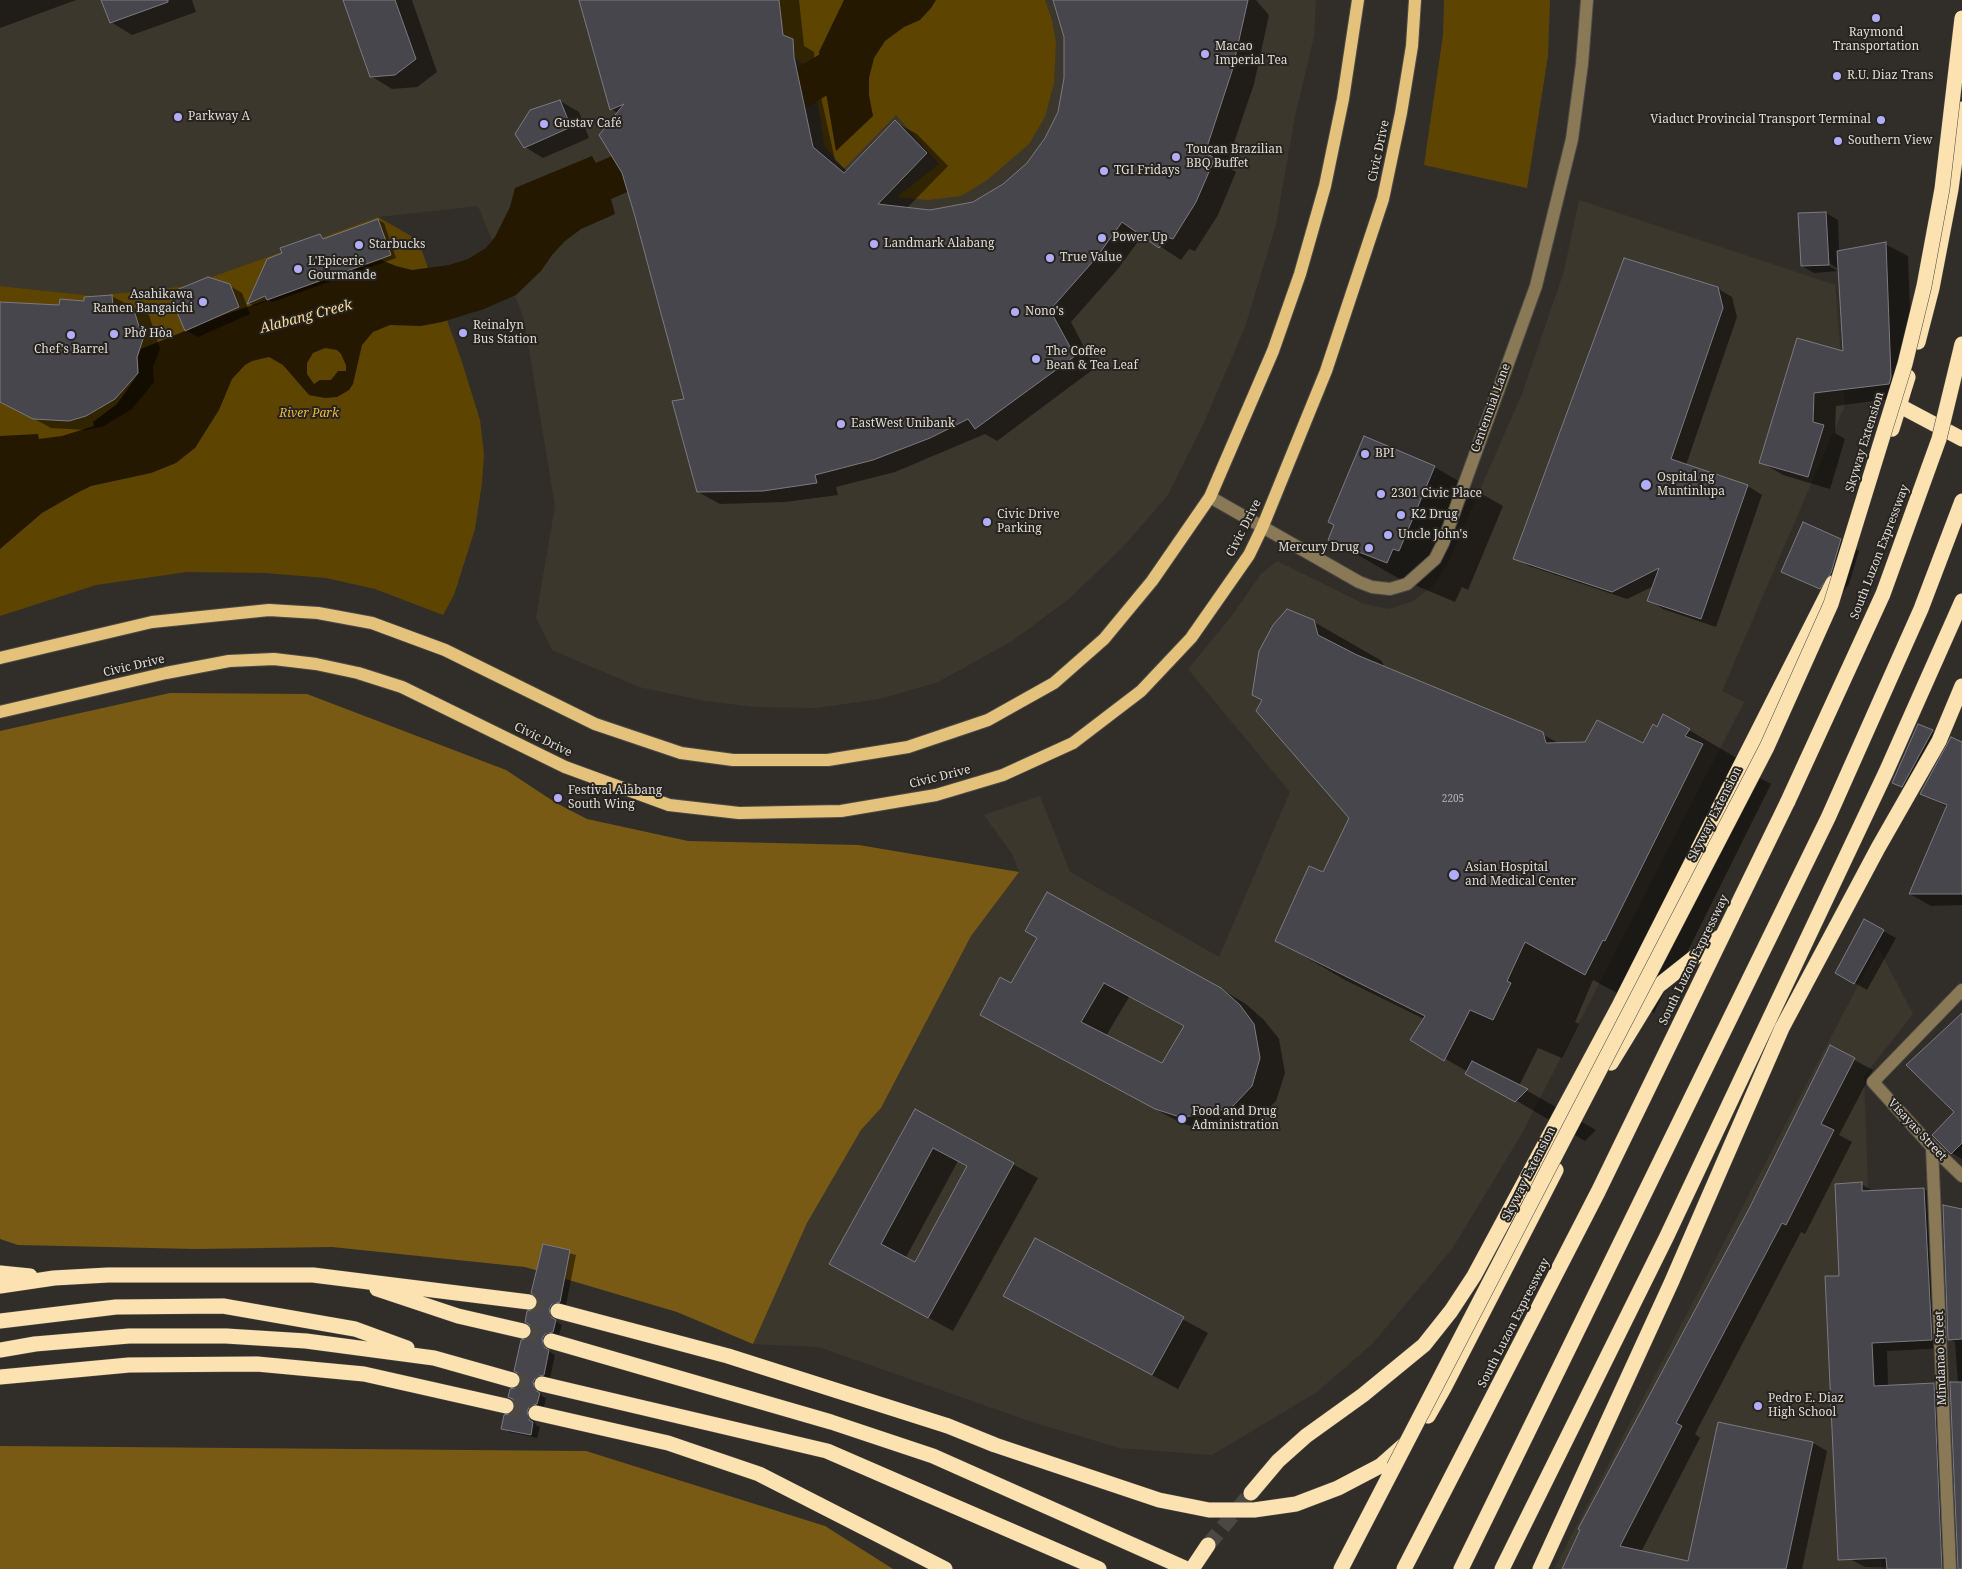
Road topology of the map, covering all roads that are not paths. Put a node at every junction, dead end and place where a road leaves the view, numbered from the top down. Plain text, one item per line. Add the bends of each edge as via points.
1 (1358, 0) edge
2 (1415, 0) edge
3 (1587, 0) edge
4 (1962, 18) edge
5 (1962, 109) edge
6 (1962, 344) edge
7 (1900, 406) junction
8 (1962, 439) edge
9 (1210, 497) junction
10 (1962, 501) edge
11 (1262, 528) junction
12 (1962, 601) edge
13 (0, 658) edge
14 (1962, 686) edge
15 (0, 712) edge
16 (1724, 935) junction
17 (1962, 990) edge
18 (1932, 1147) junction
19 (1962, 1176) edge
20 (0, 1273) edge
21 (54, 1278) junction
22 (344, 1278) junction
23 (0, 1286) edge
24 (529, 1302) tunnel mouth
25 (558, 1311) tunnel mouth
26 (0, 1321) edge
27 (523, 1331) tunnel mouth
28 (551, 1341) tunnel mouth
29 (0, 1350) edge
30 (434, 1358) junction
31 (0, 1377) edge
32 (512, 1380) tunnel mouth
33 (542, 1384) tunnel mouth
34 (506, 1406) tunnel mouth
35 (536, 1412) tunnel mouth
36 (1251, 1492) tunnel mouth
37 (1208, 1545) tunnel mouth
38 (1463, 1566) edge
39 (945, 1569) edge
40 (1099, 1569) edge
41 (1187, 1569) edge
42 (1192, 1569) edge
43 (1341, 1569) edge
44 (1404, 1569) edge
45 (1502, 1569) edge
46 (1540, 1569) edge
47 (1950, 1569) edge

1 - 9 main road via 1343,100 1325,186 1300,274 1274,351
2 - 11 main road, Civic Drive via 1412,46 1383,198 1326,371
3 - 11 street, Centennial Lane via 1572,139 1536,286 1444,543 1435,559 1407,584 1390,589 1359,582
4 - 43 highway, Skyway Extension, bridge via 1942,189 1924,286 1905,364 1831,604 1767,748
5 - 7 highway via 1952,189 1932,288
6 - 16 highway, South Luzon Expressway, bridge via 1939,439 1883,594
7 - 8 highway
7 - 36 highway via 1840,568 1620,1004 1474,1276 1424,1345 1306,1436
9 - 11 street, Centennial Lane
9 - 13 main road via 1152,582 1104,639 1054,683 988,720 908,746 828,760 733,760 681,753 595,724 418,638 372,623 318,613 269,610 152,622
10 - 38 highway via 1921,609 1828,818
11 - 15 main road, Civic Drive via 1249,555 1191,638 1141,691 1073,743 1003,775 936,795 841,811 739,813 668,805 564,767 402,687 358,673 274,659 229,661 175,671
12 - 45 highway via 1886,772 1666,1238
14 - 46 highway via 1939,742 1782,1028 1672,1281
16 - 25 highway, bridge via 1658,986 1616,1053 1420,1429 1380,1466 1338,1488 1296,1504 1254,1510 1209,1510 1159,1500 948,1426 728,1356
16 - 44 highway, South Luzon Expressway via 1598,1192
17 - 18 street, Visayas Street via 1873,1082
18 - 19 street, Visayas Street
18 - 47 street, Mindanao Street
20 - 21 highway
21 - 22 highway via 215,1274
21 - 23 highway
22 - 24 highway
22 - 27 highway via 458,1316
26 - 30 highway via 116,1307 223,1306 355,1329
28 - 41 highway via 831,1422 933,1456
29 - 30 highway via 129,1336 226,1336 306,1341
30 - 32 highway
31 - 34 highway via 128,1365 257,1364 364,1374
33 - 40 highway via 827,1451
35 - 39 highway via 668,1444 759,1474
37 - 42 highway

